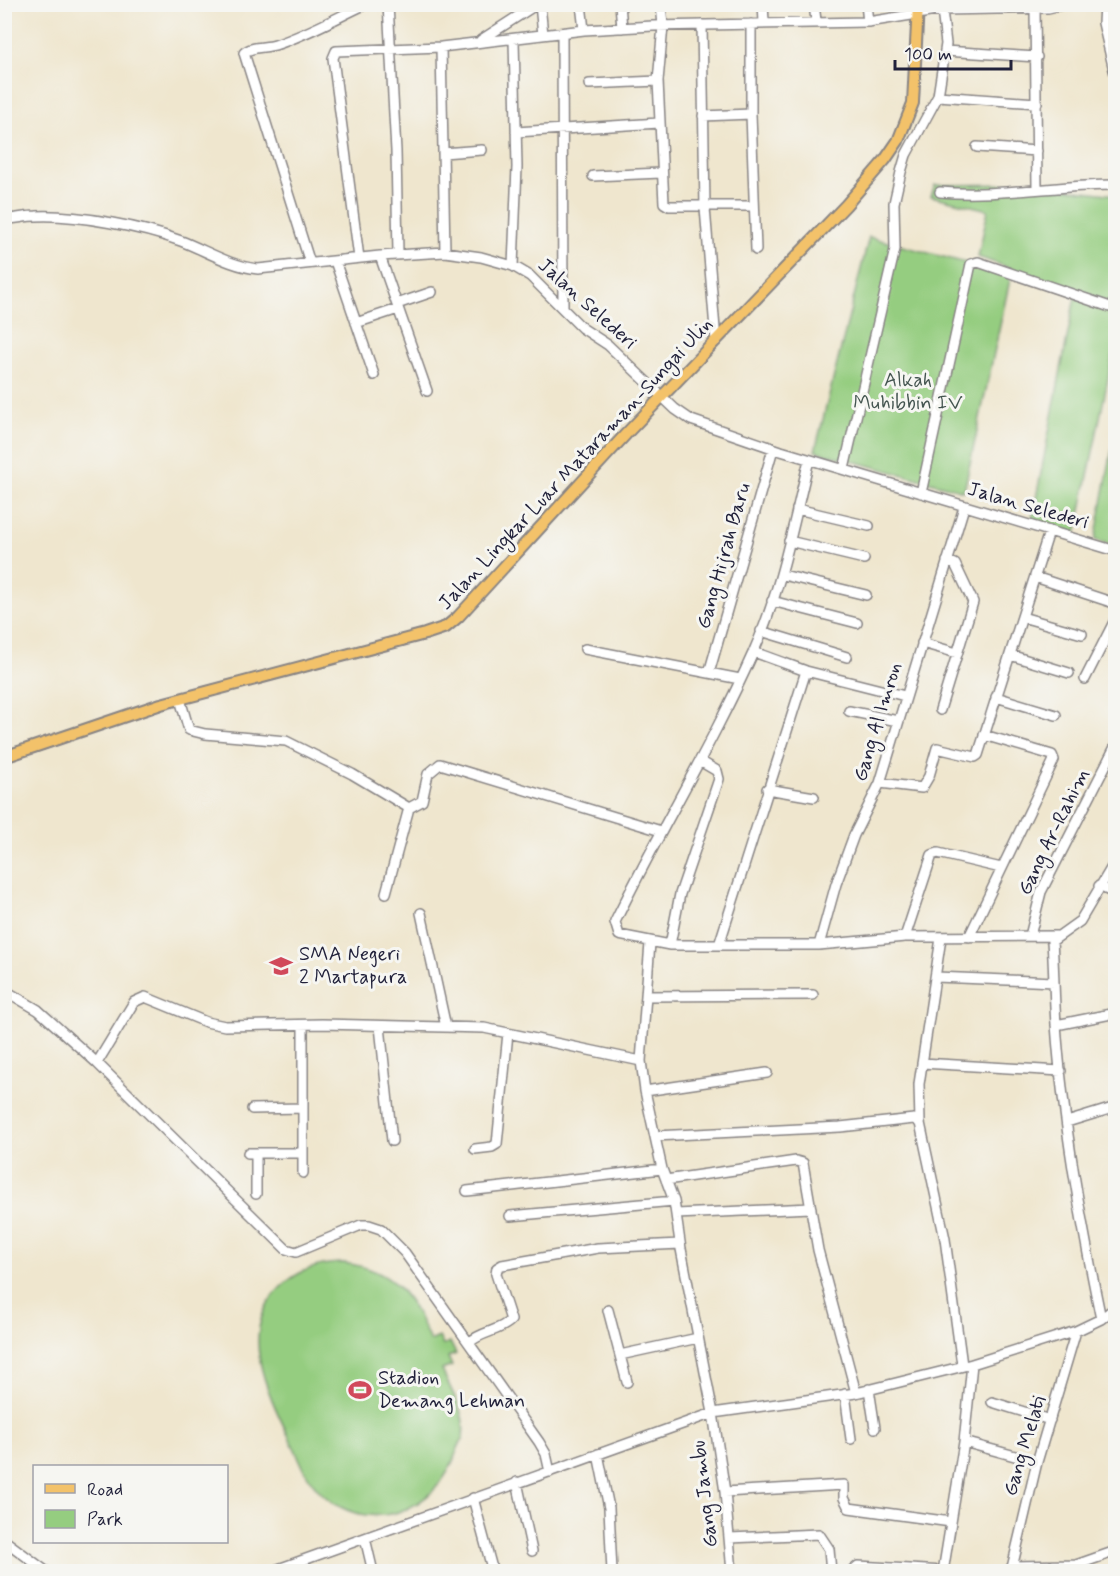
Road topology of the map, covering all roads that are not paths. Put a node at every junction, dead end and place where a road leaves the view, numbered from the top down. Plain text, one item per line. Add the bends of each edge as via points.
1 (366, 4) edge
2 (388, 4) edge
3 (581, 4) edge
4 (620, 4) edge
5 (661, 4) edge
6 (763, 4) edge
7 (814, 4) edge
8 (866, 4) edge
9 (1066, 4) edge
10 (1104, 4) edge
11 (537, 5) edge
12 (1048, 6) edge
13 (958, 7) edge
14 (1003, 7) edge
15 (1035, 8) junction
16 (930, 9) edge
17 (918, 10) edge
18 (942, 10) junction
19 (816, 21) junction
20 (764, 22) junction
21 (868, 22) junction
22 (751, 24) junction
23 (702, 25) junction
24 (663, 26) junction
25 (622, 28) junction
26 (584, 30) junction
27 (562, 33) junction
28 (543, 35) junction
29 (514, 40) junction
30 (479, 41) junction
31 (441, 47) junction
32 (392, 48) junction
33 (945, 51) junction
34 (1037, 57) junction
35 (1116, 79) edge
36 (658, 81) junction
37 (589, 84) dead end
38 (938, 96) junction
39 (1037, 103) junction
40 (751, 114) junction
41 (703, 116) junction
42 (659, 123) junction
43 (563, 129) junction
44 (516, 132) junction
45 (977, 147) dead end
46 (482, 150) dead end
47 (1037, 151) junction
48 (443, 153) junction
49 (661, 173) junction
50 (593, 176) dead end
51 (1116, 185) edge
52 (1037, 189) junction
53 (940, 192) dead end
54 (754, 206) junction
55 (705, 208) junction
56 (4, 219) edge
57 (756, 250) dead end
58 (445, 252) junction
59 (398, 254) junction
60 (380, 256) junction
61 (359, 258) junction
62 (335, 261) junction
63 (310, 263) junction
64 (513, 266) junction
65 (432, 292) dead end
66 (398, 306) junction
67 (563, 307) junction
68 (1116, 309) edge
69 (356, 323) junction
70 (716, 341) junction
71 (374, 375) dead end
72 (427, 391) dead end
73 (662, 396) junction
74 (773, 449) junction
75 (809, 460) junction
76 (844, 469) junction
77 (921, 493) junction
78 (964, 507) junction
79 (797, 509) junction
80 (869, 526) dead end
81 (1049, 532) junction
82 (789, 541) junction
83 (1116, 551) edge
84 (864, 559) dead end
85 (947, 561) junction
86 (783, 575) junction
87 (1035, 577) junction
88 (866, 595) dead end
89 (772, 601) junction
90 (1111, 602) dead end
91 (1022, 617) junction
92 (1116, 618) edge
93 (856, 623) dead end
94 (761, 631) junction
95 (1082, 634) dead end
96 (922, 643) junction
97 (585, 649) dead end
98 (754, 652) junction
99 (957, 653) junction
100 (1010, 655) junction
101 (847, 657) dead end
102 (806, 671) junction
103 (709, 673) junction
104 (1069, 673) dead end
105 (1085, 678) dead end
106 (740, 679) junction
107 (905, 696) junction
108 (996, 697) junction
109 (180, 699) junction
110 (940, 710) dead end
111 (849, 711) dead end
112 (1056, 715) dead end
113 (898, 722) junction
114 (984, 735) junction
115 (1116, 745) edge
116 (4, 757) edge
117 (700, 761) junction
118 (880, 783) junction
119 (767, 789) junction
120 (814, 797) dead end
121 (409, 808) junction
122 (661, 831) junction
123 (1116, 860) edge
124 (1001, 868) junction
125 (1099, 886) junction
126 (386, 893) dead end
127 (1116, 894) edge
128 (421, 913) dead end
129 (1030, 936) junction
130 (1056, 936) junction
131 (905, 937) junction
132 (969, 937) junction
133 (941, 938) junction
134 (650, 943) junction
135 (669, 945) junction
136 (719, 945) junction
137 (819, 945) junction
138 (936, 977) junction
139 (1054, 982) junction
140 (4, 990) edge
141 (813, 995) dead end
142 (646, 996) junction
143 (1116, 1013) edge
144 (303, 1025) junction
145 (1056, 1025) junction
146 (380, 1026) junction
147 (446, 1027) junction
148 (508, 1033) junction
149 (641, 1061) junction
150 (98, 1063) junction
151 (922, 1063) junction
152 (1061, 1071) junction
153 (767, 1073) dead end
154 (645, 1091) junction
155 (1116, 1107) edge
156 (303, 1108) junction
157 (252, 1109) dead end
158 (1067, 1122) junction
159 (920, 1123) junction
160 (655, 1136) junction
161 (392, 1141) dead end
162 (475, 1149) dead end
163 (303, 1153) junction
164 (662, 1169) junction
165 (303, 1173) dead end
166 (666, 1180) junction
167 (466, 1191) dead end
168 (256, 1194) dead end
169 (674, 1201) junction
170 (811, 1208) junction
171 (676, 1214) junction
172 (510, 1216) dead end
173 (680, 1244) junction
174 (1116, 1307) edge
175 (608, 1310) dead end
176 (1101, 1319) junction
177 (1076, 1331) junction
178 (698, 1338) junction
179 (470, 1342) junction
180 (620, 1355) junction
181 (967, 1365) junction
182 (627, 1382) dead end
183 (869, 1389) junction
184 (856, 1393) junction
185 (845, 1394) junction
186 (992, 1402) dead end
187 (713, 1413) junction
188 (1050, 1420) junction
189 (875, 1428) dead end
190 (851, 1439) dead end
191 (964, 1442) junction
192 (598, 1454) junction
193 (1037, 1462) junction
194 (550, 1472) junction
195 (517, 1482) junction
196 (725, 1492) junction
197 (473, 1498) junction
198 (951, 1522) junction
199 (365, 1538) junction
200 (729, 1538) junction
201 (4, 1540) edge
202 (532, 1551) dead end
203 (1116, 1551) edge
204 (1088, 1561) junction
205 (1012, 1569) edge
206 (943, 1571) edge
207 (47, 1572) edge
208 (270, 1572) edge
209 (373, 1572) edge
210 (493, 1572) edge
211 (612, 1572) edge
212 (732, 1572) edge
213 (831, 1572) edge
214 (851, 1572) edge
215 (1091, 1572) edge

1 - 63 street via 273,46 244,53
2 - 32 street
3 - 26 street
4 - 25 street
5 - 24 street
6 - 20 street
7 - 19 street
8 - 21 street
9 - 12 street
10 - 35 street via 1103,24
11 - 28 street
11 - 30 street
12 - 15 street
13 - 14 street
13 - 18 street
14 - 15 street
15 - 34 street
16 - 17 street
16 - 18 street
17 - 21 street
17 - 70 main road, Jalan Lingkar Luar Mataraman-Sungai Ulin via 913,103 898,141 846,205
18 - 33 street
19 - 20 street
19 - 21 street
20 - 22 street
22 - 23 street
22 - 40 street
23 - 24 street
23 - 41 street
24 - 25 street
24 - 36 street
25 - 26 street
26 - 27 street
27 - 28 street
27 - 43 street
28 - 29 street
29 - 30 street
29 - 44 street
30 - 31 street
31 - 32 street
31 - 48 street
32 - 59 street
32 - 61 street via 341,50 333,55
33 - 34 street
33 - 38 street
34 - 39 street
36 - 37 street
36 - 42 street
38 - 39 street
38 - 76 street via 901,172 894,203 896,249
39 - 47 street
40 - 41 street
40 - 54 street
41 - 55 street
42 - 43 street
42 - 49 street
43 - 44 street
43 - 67 street
44 - 64 street
45 - 47 street
46 - 48 street
47 - 52 street
48 - 58 street
49 - 50 street
49 - 55 street via 664,203
51 - 52 street
52 - 53 street via 974,195
54 - 55 street
54 - 57 street
55 - 70 street
56 - 63 street, Jalan Selederi via 37,216 103,222 181,241 241,267
58 - 59 street, Jalan Selederi
58 - 64 street, Jalan Selederi
59 - 60 street, Jalan Selederi
60 - 61 street, Jalan Selederi
60 - 66 street
61 - 62 street, Jalan Selederi
62 - 63 street, Jalan Selederi
62 - 69 street
64 - 67 street, Jalan Selederi via 530,276
65 - 66 street
66 - 69 street
66 - 72 street
67 - 73 street, Jalan Selederi
68 - 77 street via 978,262 971,264
69 - 71 street
70 - 73 main road, Jalan Lingkar Luar Mataraman-Sungai Ulin
73 - 74 street, Jalan Selederi via 691,420
73 - 109 main road, Jalan Lingkar Luar Mataraman-Sungai Ulin via 474,602 446,627
74 - 75 street, Jalan Selederi
74 - 103 street, Gang Hijrah Baru
75 - 76 street, Jalan Selederi
75 - 79 street
76 - 77 street, Jalan Selederi
77 - 78 street, Jalan Selederi
78 - 81 street, Jalan Selederi
78 - 85 street, Gang Al Imron
79 - 80 street
79 - 82 street
81 - 83 street, Jalan Selederi
81 - 87 street
82 - 84 street
82 - 86 street
85 - 96 street, Gang Al Imron
85 - 99 street via 955,564 973,602
86 - 88 street
86 - 89 street
87 - 90 street
87 - 91 street
89 - 93 street
89 - 94 street
91 - 95 street
91 - 100 street
92 - 105 street
94 - 98 street
94 - 101 street
96 - 99 street
96 - 107 street, Gang Al Imron
97 - 103 street
98 - 102 street
98 - 106 street
99 - 110 street
100 - 104 street
100 - 108 street
102 - 107 street
102 - 119 street
103 - 106 street
106 - 117 street
107 - 113 street, Gang Al Imron
108 - 112 street
108 - 114 street
109 - 116 main road, Jalan Lingkar Luar Mataraman-Sungai Ulin
109 - 121 street via 189,730 286,741
111 - 113 street
113 - 118 street, Gang Al Imron
114 - 118 street via 975,757 937,748 922,788
114 - 124 street via 1053,757
115 - 129 street, Gang Ar-Rahim via 1041,892
117 - 122 street
117 - 135 street via 717,771 719,779 680,894
118 - 137 street, Gang Al Imron via 854,835
119 - 120 street
119 - 136 street
121 - 122 street via 422,801 428,774 440,764
121 - 126 street
122 - 134 street via 615,922 619,935
123 - 125 street
124 - 131 street via 938,853 932,855
124 - 132 street
125 - 127 street
125 - 130 street via 1080,921
128 - 147 street
129 - 130 street
129 - 132 street
130 - 139 street via 1052,941
131 - 133 street
131 - 137 street
132 - 133 street
133 - 138 street
134 - 135 street
134 - 142 street, Gang Jambu
135 - 136 street
136 - 137 street
138 - 139 street
138 - 151 street
139 - 145 street
140 - 150 street via 38,1010
141 - 142 street
142 - 149 street, Gang Jambu
143 - 145 street
144 - 146 street
144 - 150 street via 225,1026 140,997
144 - 156 street
145 - 152 street
146 - 147 street
146 - 161 street
147 - 148 street
148 - 149 street
148 - 162 street via 497,1144
149 - 154 street, Gang Jambu
150 - 179 street via 286,1249 296,1252 361,1225 381,1229 405,1252
151 - 152 street
151 - 159 street
152 - 158 street
153 - 154 street
154 - 160 street, Gang Jambu
155 - 158 street
156 - 157 street
156 - 163 street
158 - 176 street via 1083,1233
159 - 160 street via 914,1119 840,1127
159 - 181 street
160 - 164 street, Gang Jambu
163 - 165 street
163 - 168 street via 252,1154
164 - 166 street, Gang Jambu
164 - 167 street
166 - 169 street, Gang Jambu
166 - 170 street via 800,1161
169 - 171 street, Gang Jambu
169 - 172 street
170 - 171 street
170 - 184 street via 818,1250
171 - 173 street, Gang Jambu
173 - 178 street, Gang Jambu
173 - 179 street via 597,1248 502,1265 495,1274 511,1320
174 - 176 street
175 - 180 street
176 - 177 street
177 - 181 street
177 - 188 street, Gang Melati
178 - 180 street
178 - 187 street, Gang Jambu
179 - 194 street via 539,1442
180 - 182 street
181 - 183 street
181 - 191 street
183 - 184 street
183 - 189 street
184 - 185 street
185 - 187 street
185 - 190 street
186 - 188 street
187 - 192 street
187 - 196 street, Gang Jambu
188 - 193 street, Gang Melati
191 - 193 street
191 - 198 street
192 - 194 street
192 - 211 street via 609,1508
193 - 205 street, Gang Melati
194 - 195 street
195 - 197 street
195 - 202 street
196 - 198 street via 844,1485 849,1508
196 - 200 street, Gang Jambu
197 - 199 street
197 - 210 street
198 - 206 street
199 - 208 street
199 - 209 street
200 - 212 street, Gang Jambu
200 - 213 street via 819,1534 830,1551
201 - 207 street
203 - 204 street
204 - 205 street
204 - 215 street
206 - 214 street via 858,1566

